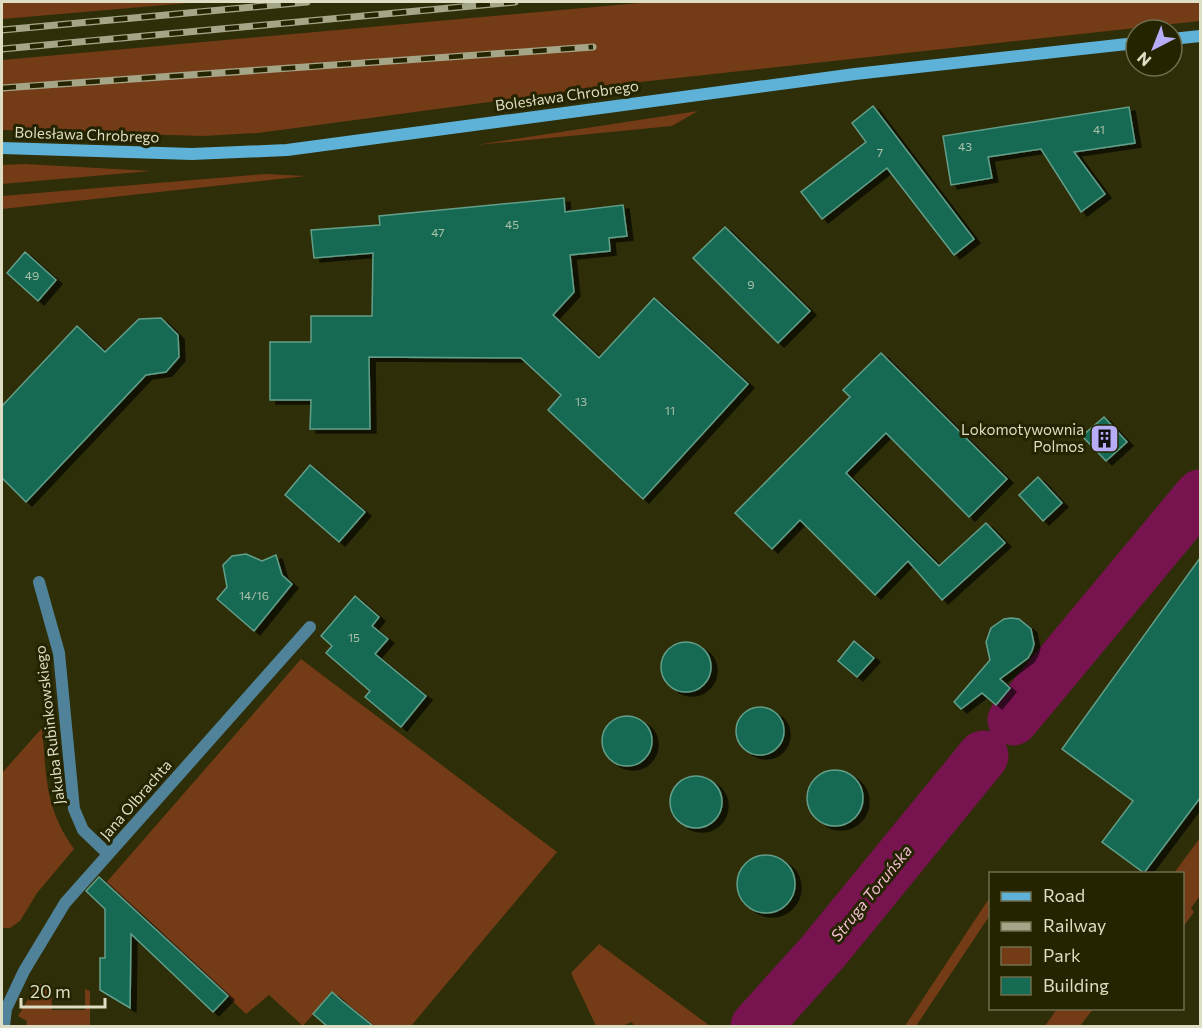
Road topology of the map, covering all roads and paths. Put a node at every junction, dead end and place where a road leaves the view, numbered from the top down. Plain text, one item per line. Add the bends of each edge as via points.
1 (1200, 36) edge
2 (1184, 38) edge
3 (1124, 44) edge
4 (2, 148) edge
5 (39, 582) dead end
6 (310, 627) dead end
7 (108, 854) junction
8 (4, 1011) edge
9 (4, 1026) edge

1 - 2 street
3 - 4 street, Bolesława Chrobrego via 855,74 287,150 192,154
5 - 7 street, Jakuba Rubinkowskiego via 59,653 74,809 83,830
6 - 7 street, Jana Olbrachta
7 - 8 street, Jana Olbrachta via 65,903
8 - 9 street, Jana Olbrachta

